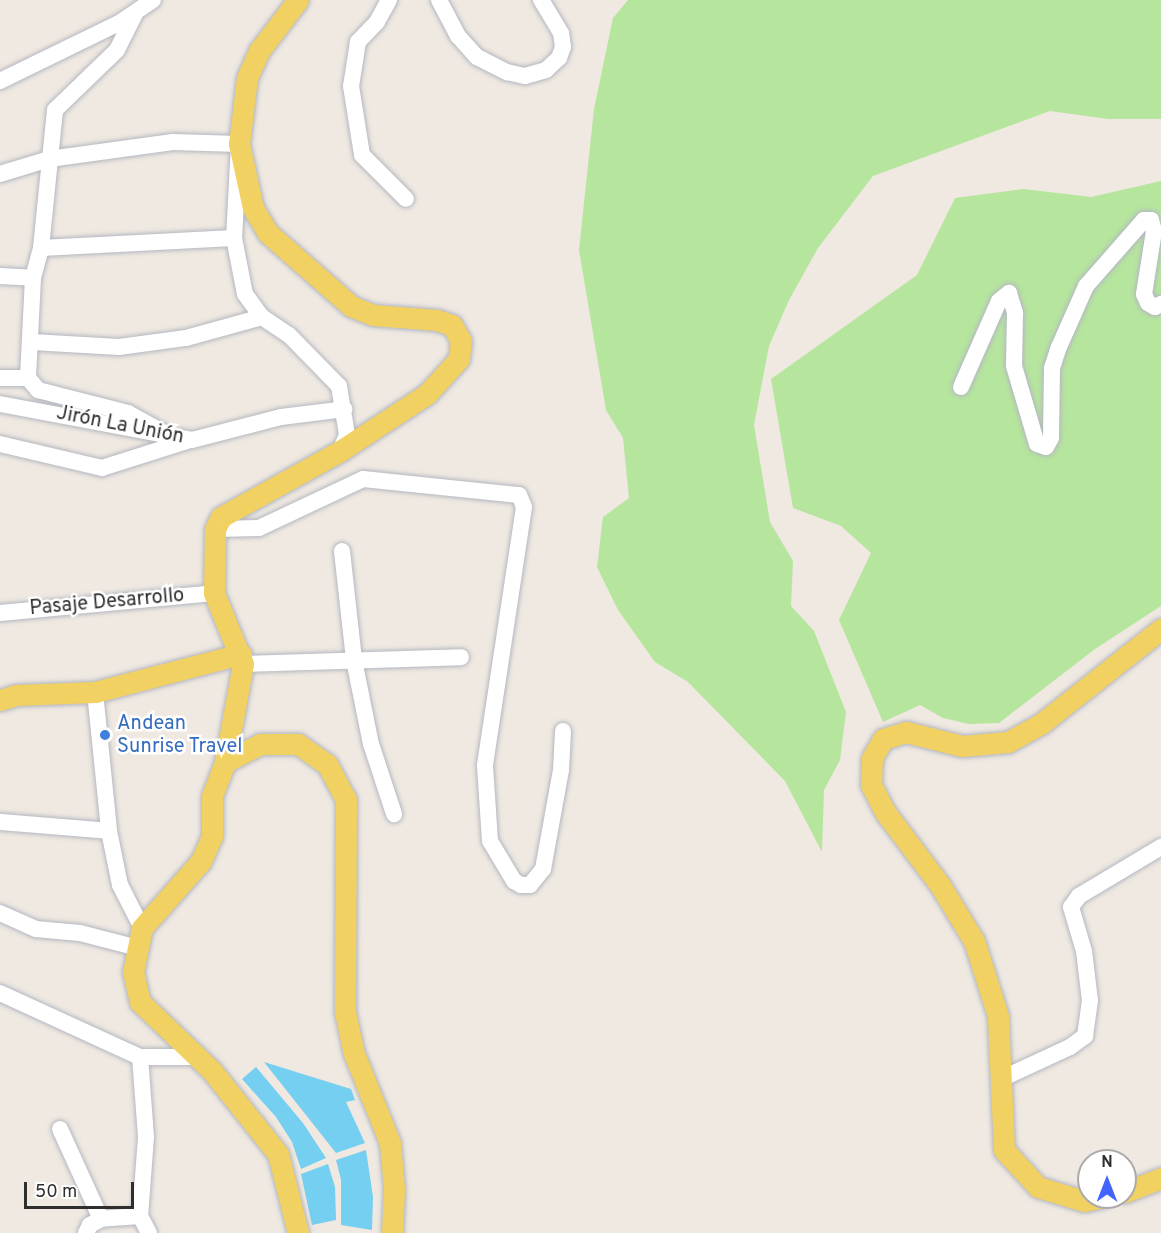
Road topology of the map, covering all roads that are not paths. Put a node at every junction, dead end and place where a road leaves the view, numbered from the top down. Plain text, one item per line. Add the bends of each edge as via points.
1 (153, 0) edge
2 (298, 0) edge
3 (389, 0) edge
4 (439, 0) edge
5 (541, 0) edge
6 (135, 14) junction
7 (0, 81) edge
8 (239, 144) junction
9 (49, 159) junction
10 (0, 174) edge
11 (406, 199) dead end
12 (234, 238) junction
13 (41, 248) junction
14 (0, 276) edge
15 (33, 278) junction
16 (1161, 304) edge
17 (262, 317) junction
18 (33, 342) junction
19 (0, 378) edge
20 (28, 378) junction
21 (962, 387) dead end
22 (0, 404) edge
23 (345, 409) junction
24 (168, 435) junction
25 (192, 440) junction
26 (0, 444) edge
27 (340, 452) junction
28 (215, 529) junction
29 (342, 551) dead end
30 (214, 592) junction
31 (0, 613) edge
32 (1161, 629) edge
33 (462, 657) dead end
34 (242, 659) junction
35 (354, 660) junction
36 (95, 692) junction
37 (0, 700) edge
38 (564, 731) dead end
39 (225, 762) junction
40 (394, 814) dead end
41 (0, 822) edge
42 (109, 831) junction
43 (1161, 847) edge
44 (0, 913) edge
45 (140, 938) junction
46 (0, 993) edge
47 (140, 1057) junction
48 (197, 1057) junction
49 (1001, 1079) junction
50 (60, 1129) dead end
51 (1161, 1178) edge
52 (1137, 1187) edge
53 (1077, 1199) edge
54 (140, 1216) junction
55 (101, 1219) junction
56 (86, 1233) edge
57 (149, 1233) edge
58 (298, 1233) edge
59 (392, 1233) edge

1 - 6 street
2 - 8 main road via 259,51 247,78
3 - 11 street via 377,22 358,42 351,86 362,154
4 - 5 street via 458,36 477,57 525,76 546,70 559,58 563,47 561,33
6 - 7 street
6 - 9 street via 117,50 55,110
8 - 9 street via 173,142
8 - 12 street
8 - 27 main road via 253,208 276,240 351,306 373,315 437,320 452,325 460,341 459,359 447,376
9 - 10 street
9 - 13 street
12 - 13 street
12 - 17 street via 245,294
13 - 15 street
14 - 15 street
15 - 18 street
16 - 21 street via 1155,307 1148,303 1144,294 1154,231 1151,220 1144,220 1086,286 1059,347 1052,368 1051,438 1046,447 1038,444 1014,366 1015,313 1009,293 999,301
17 - 18 street via 153,344 119,347
17 - 23 street via 289,335 339,386
18 - 20 street
19 - 20 street
20 - 24 street via 38,390 128,413
22 - 24 street, Jirón La Unión
23 - 25 street, Jirón La Unión via 281,417
23 - 27 street via 347,435
24 - 25 street, Jirón La Unión
25 - 26 street via 102,468
27 - 28 main road via 229,510
28 - 30 main road
28 - 38 street via 259,528 363,479 519,495 524,507 485,766 490,842 514,881 521,885 530,885 543,869
29 - 35 street
30 - 31 street, Pasaje Desarrollo
30 - 34 main road
32 - 49 main road via 1042,723 1008,742 962,746 906,732 883,739 872,758 871,785 880,803 940,885 974,941 998,1016
33 - 35 street
34 - 35 street
34 - 36 main road
34 - 39 main road
35 - 40 street via 371,744
36 - 37 main road via 16,695
36 - 42 street
39 - 45 main road via 212,796 212,836 201,861
39 - 59 main road via 260,744 298,744 327,764 346,799 345,1012 353,1051 390,1143
41 - 42 street
42 - 45 street via 120,885
43 - 49 street via 1079,896 1071,907 1084,951 1090,1001 1085,1036
44 - 45 street via 36,929
45 - 48 main road via 133,972 140,1002
46 - 47 street
47 - 48 street
47 - 54 street via 146,1137
48 - 58 main road via 278,1154
49 - 53 main road via 1004,1150 1038,1187
50 - 55 street
51 - 52 main road
54 - 55 street
54 - 57 street
55 - 56 street via 90,1225

